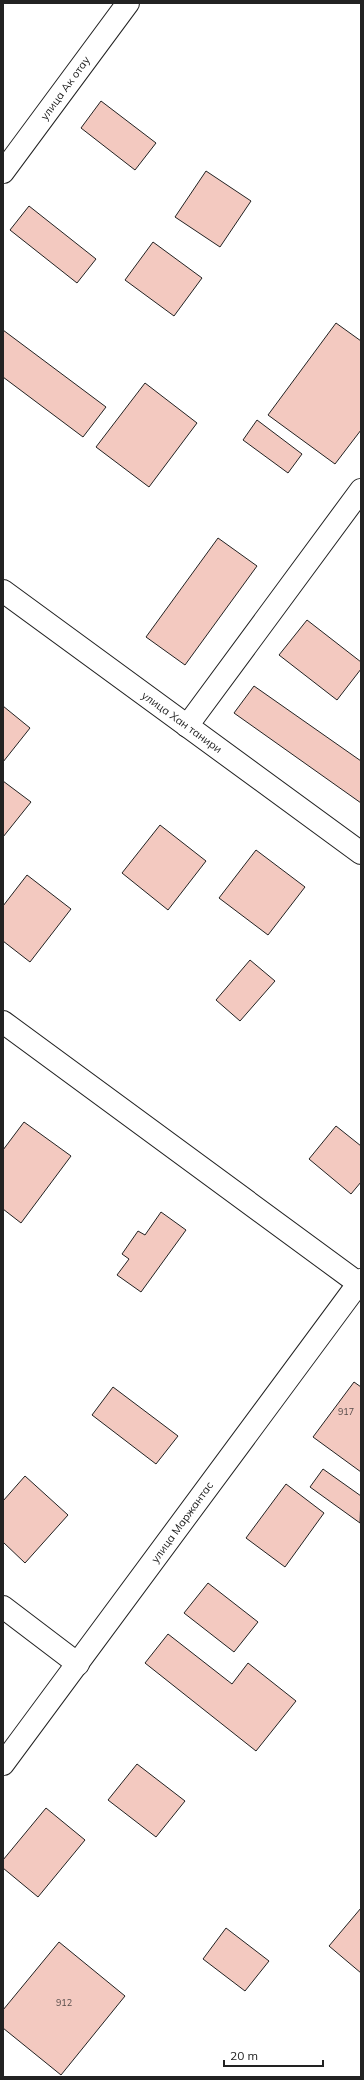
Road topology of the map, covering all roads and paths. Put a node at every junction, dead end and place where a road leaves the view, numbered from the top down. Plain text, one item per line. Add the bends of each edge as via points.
1 (128, 3) edge
2 (3, 172) edge
3 (361, 490) edge
4 (3, 591) edge
5 (187, 726) junction
6 (361, 853) edge
7 (3, 1022) edge
8 (360, 1282) edge
9 (3, 1606) edge
10 (78, 1664) junction
11 (3, 1764) edge

1 - 2 street, улица Ак отау
3 - 5 street
4 - 5 street, улица Хан танири
5 - 6 street, улица Хан танири
7 - 8 street
8 - 10 street, улица Маржантас
9 - 10 street
10 - 11 street, улица Маржантас

